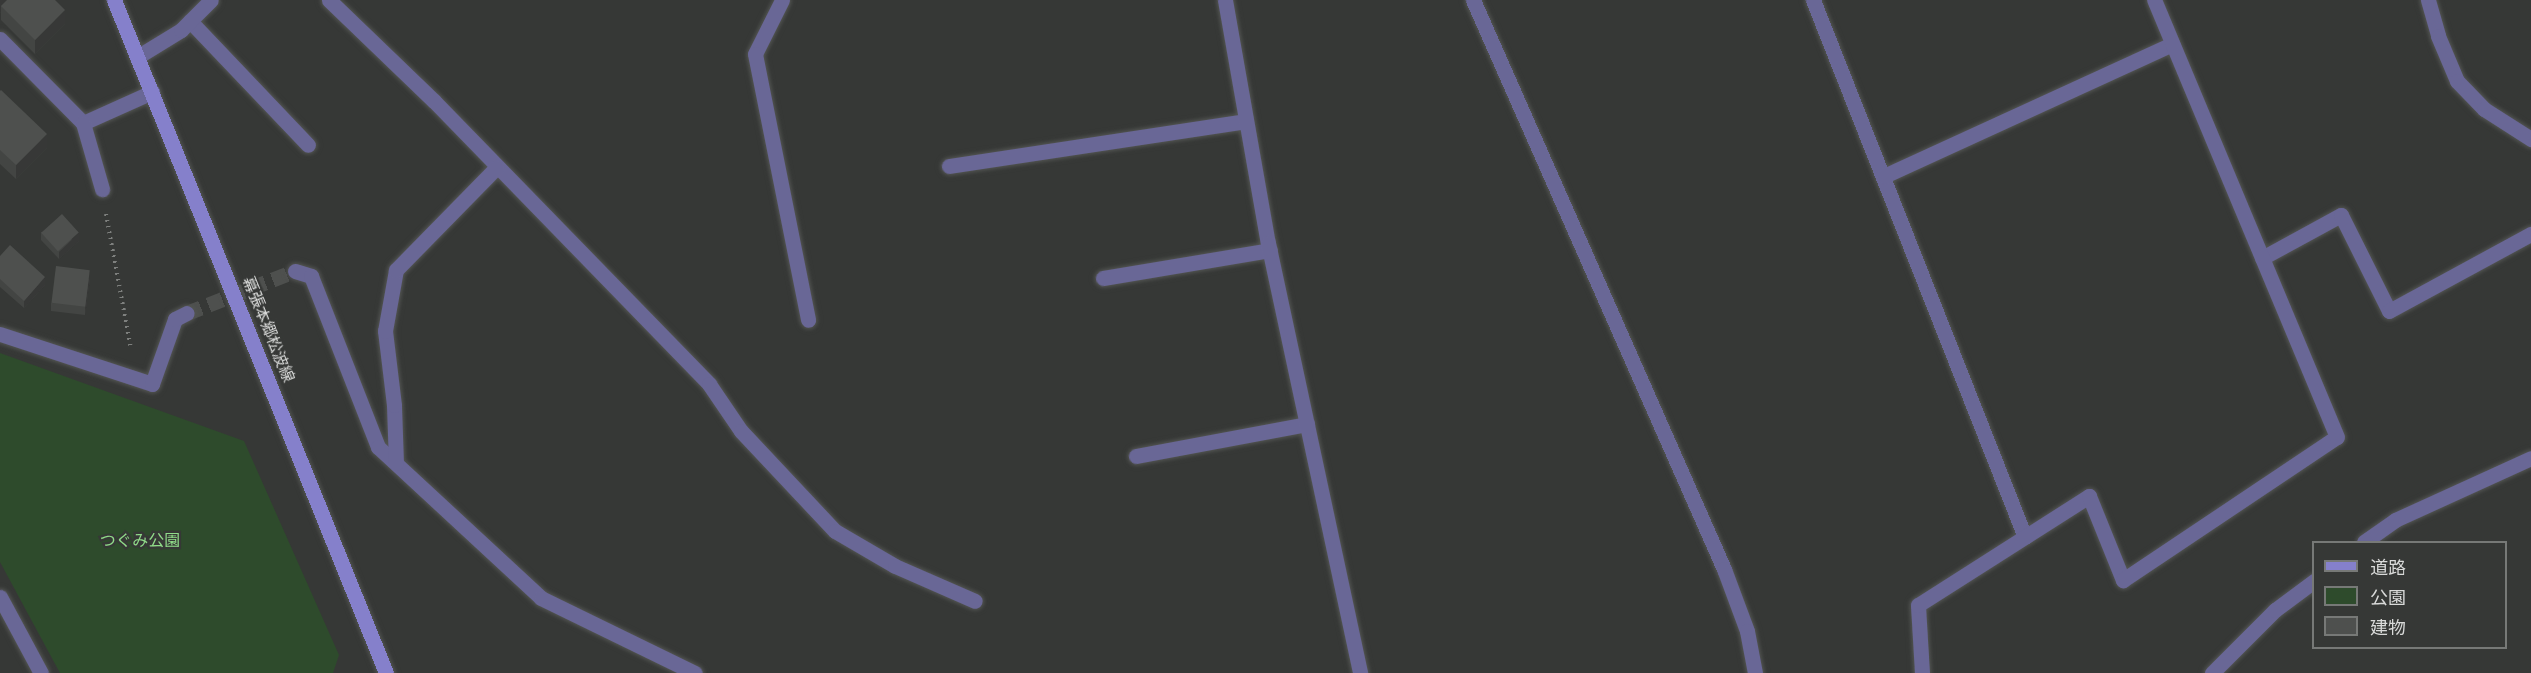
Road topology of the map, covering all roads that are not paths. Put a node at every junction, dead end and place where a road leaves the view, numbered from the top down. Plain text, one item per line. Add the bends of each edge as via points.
1 (114, 0) edge
2 (211, 0) edge
3 (329, 0) edge
4 (782, 0) edge
5 (1225, 0) edge
6 (1473, 0) edge
7 (1813, 0) edge
8 (2154, 0) edge
9 (2428, 0) edge
10 (190, 21) junction
11 (0, 39) edge
12 (2172, 44) junction
13 (137, 57) junction
14 (152, 92) junction
15 (1246, 121) junction
16 (83, 123) junction
17 (2531, 139) edge
18 (308, 145) dead end
19 (949, 166) dead end
20 (497, 167) junction
21 (1884, 176) junction
22 (102, 189) road end
23 (2531, 234) edge
24 (1270, 249) junction
25 (2262, 258) junction
26 (295, 271) dead end
27 (1103, 278) dead end
28 (187, 313) tunnel mouth
29 (808, 320) dead end
30 (0, 334) edge
31 (1307, 424) junction
32 (1136, 456) dead end
33 (2531, 458) edge
34 (396, 463) junction
35 (2025, 537) junction
36 (2367, 541) edge
37 (2312, 581) edge
38 (0, 597) edge
39 (975, 601) dead end
40 (41, 673) edge
41 (386, 673) edge
42 (695, 673) edge
43 (1360, 673) edge
44 (1755, 673) edge
45 (1922, 673) edge
46 (2212, 673) edge

1 - 13 street, 幕張本郷松波線
2 - 10 street
3 - 20 street
4 - 29 street via 755,54
5 - 15 street
6 - 44 street via 1724,569 1747,631
7 - 21 street
8 - 12 street
9 - 17 street via 2457,81 2484,110
10 - 13 street
10 - 18 street
11 - 16 street
12 - 21 street
12 - 25 street
13 - 14 street, 幕張本郷松波線
14 - 16 street
14 - 41 street, 幕張本郷松波線
15 - 19 street
15 - 24 street
16 - 22 street
20 - 34 street via 396,270 385,331
20 - 39 street via 709,384 741,431 835,531 895,566
21 - 35 street
23 - 25 street via 2389,311 2341,215
24 - 27 street
24 - 31 street
25 - 35 street via 2337,436 2123,580 2089,496
26 - 34 street via 311,276 378,447
28 - 30 street via 176,319 152,384
31 - 32 street
31 - 43 street
33 - 36 street via 2395,520
34 - 42 street via 541,598
35 - 45 street via 1918,605
37 - 46 street via 2275,610
38 - 40 street

